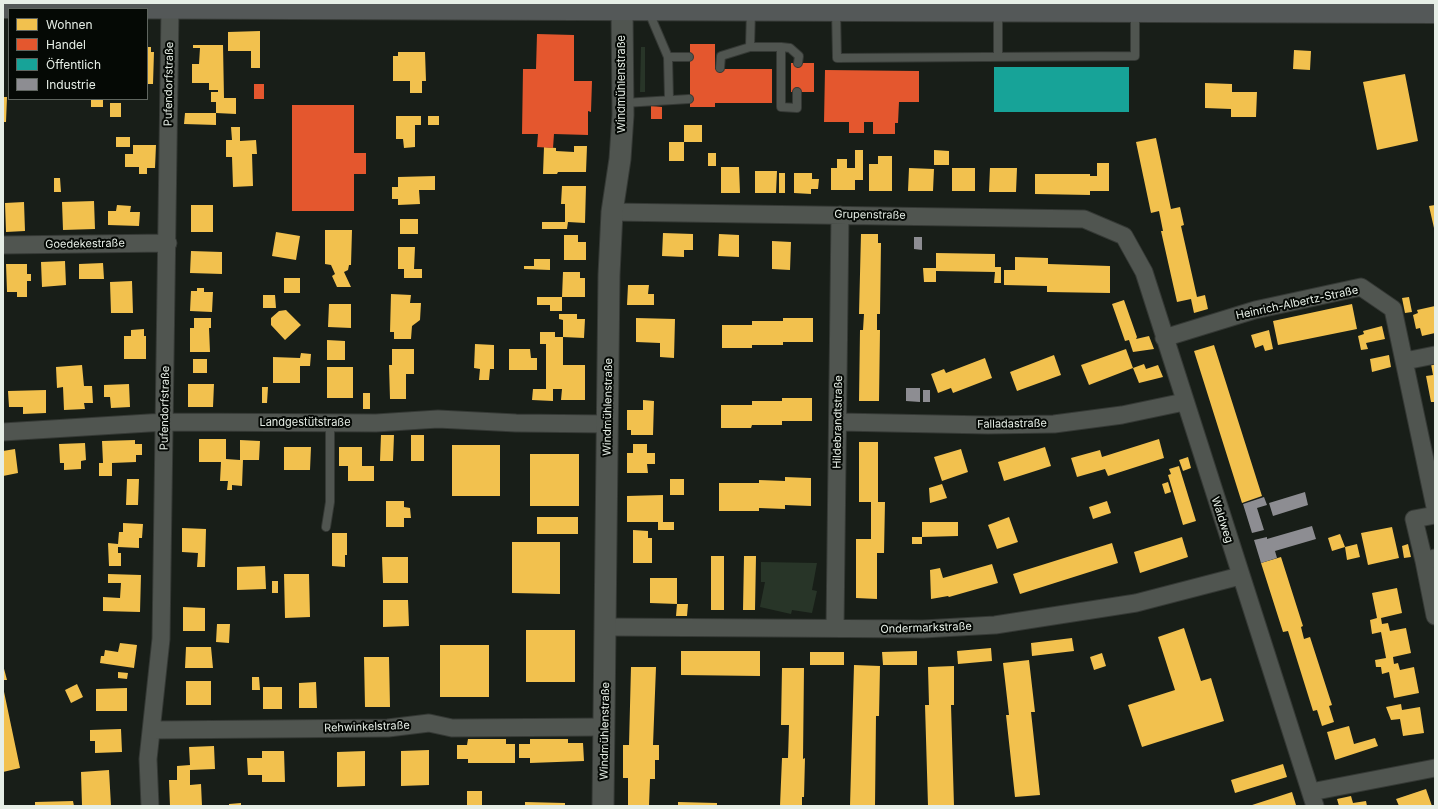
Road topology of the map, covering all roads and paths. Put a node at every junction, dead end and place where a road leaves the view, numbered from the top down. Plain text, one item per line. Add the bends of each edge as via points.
1 (836, 7) edge
2 (915, 7) edge
3 (995, 7) edge
4 (1058, 7) edge
5 (1371, 7) edge
6 (148, 9) edge
7 (170, 9) junction
8 (622, 9) junction
9 (648, 10) junction
10 (751, 10) junction
11 (1135, 11) junction
12 (1435, 12) edge
13 (750, 46) junction
14 (781, 47) junction
15 (998, 56) junction
16 (668, 57) junction
17 (689, 57) dead end
18 (798, 63) dead end
19 (720, 68) dead end
20 (797, 92) dead end
21 (670, 99) junction
22 (690, 99) dead end
23 (623, 103) junction
24 (612, 212) junction
25 (840, 215) junction
26 (1124, 236) joint
27 (168, 243) junction
28 (3, 246) edge
29 (1164, 338) junction
30 (1435, 355) edge
31 (1405, 361) junction
32 (1184, 402) junction
33 (165, 422) junction
34 (839, 422) junction
35 (330, 424) junction
36 (608, 424) junction
37 (3, 432) edge
38 (1435, 507) edge
39 (1435, 515) edge
40 (326, 527) dead end
41 (1429, 559) edge
42 (1240, 576) junction
43 (1435, 616) edge
44 (606, 627) junction
45 (835, 628) junction
46 (605, 727) junction
47 (152, 730) junction
48 (1435, 768) edge
49 (1313, 799) edge
50 (150, 806) edge
51 (603, 806) edge

1 - 2 main road
1 - 10 main road via 812,10
1 - 15 lane via 837,58
2 - 3 main road
3 - 4 main road
3 - 15 lane
4 - 11 main road
5 - 11 main road
5 - 12 main road
6 - 7 main road
7 - 8 main road
7 - 27 street, Pufendorfstraße
8 - 9 main road
8 - 23 street, Windmühlenstraße
9 - 10 main road
9 - 16 lane
10 - 13 lane
11 - 15 lane via 1135,56
13 - 14 lane
13 - 19 lane via 718,56
14 - 18 lane via 790,48 799,56
14 - 20 lane via 780,107 797,108
16 - 17 lane
16 - 21 lane
21 - 22 lane
21 - 23 lane
23 - 24 street, Windmühlenstraße via 620,159
24 - 25 street, Grupenstraße
24 - 36 street, Windmühlenstraße
25 - 26 street, Grupenstraße via 1084,219
25 - 34 street, Hildebrandtstraße
26 - 29 street, Waldweg via 1144,272
27 - 28 street, Goedekestraße
27 - 33 street, Pufendorfstraße
29 - 31 street, Heinrich-Albertz-Straße via 1255,310 1361,287 1393,309
29 - 32 street, Waldweg
30 - 31 street
31 - 38 street, Heinrich-Albertz-Straße
32 - 34 street, Falladastraße via 1122,415 1054,424
32 - 42 street, Waldweg
33 - 35 street, Landgestütstraße
33 - 37 street, Landgestütstraße
33 - 47 street, Pufendorfstraße via 161,639
34 - 45 street, Hildebrandtstraße
35 - 36 street, Landgestütstraße via 438,418 516,424
35 - 40 lane via 330,502
36 - 44 street, Windmühlenstraße
39 - 41 street via 1414,519
41 - 43 street
42 - 45 street, Ondermarkstraße via 1136,603 1002,624 923,630
42 - 49 street, Waldweg
44 - 45 street, Ondermarkstraße
44 - 46 street, Windmühlenstraße
46 - 47 street, Rehwinkelstraße via 452,728 429,723 388,728
46 - 51 street, Windmühlenstraße
47 - 50 street, Pufendorfstraße via 148,759
48 - 49 street

